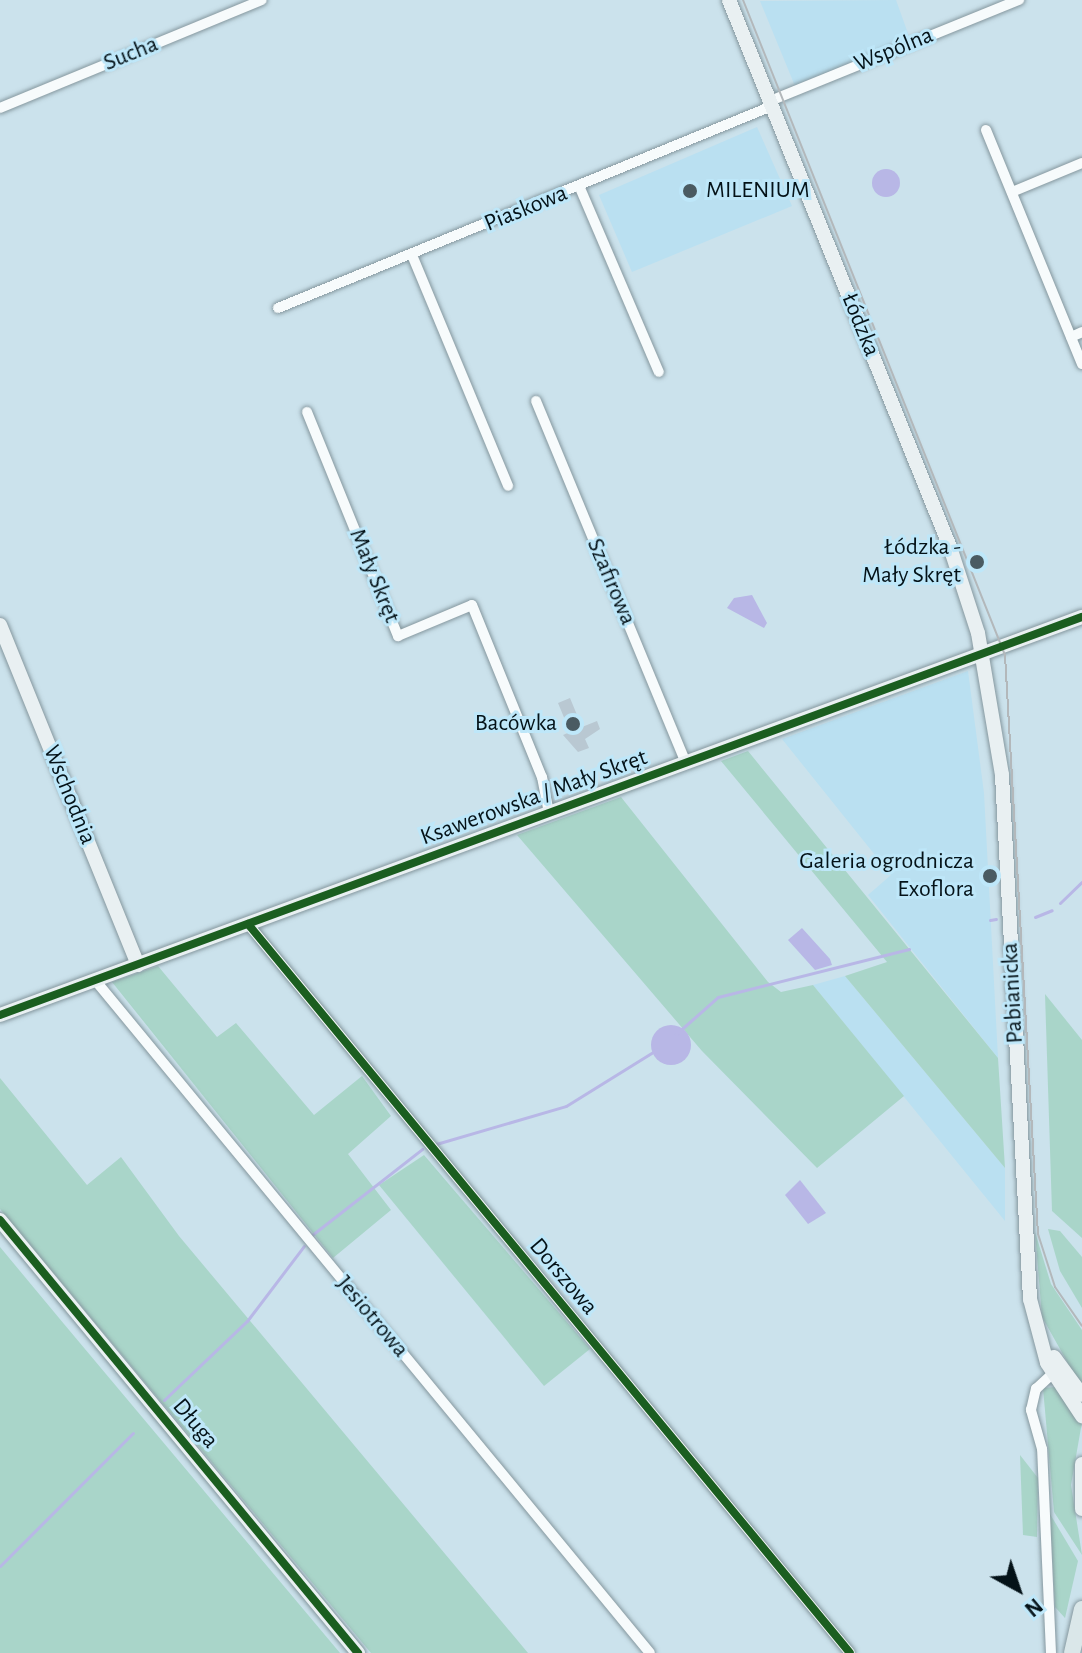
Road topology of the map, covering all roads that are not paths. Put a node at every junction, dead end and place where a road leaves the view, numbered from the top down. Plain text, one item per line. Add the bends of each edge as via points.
1 (262, 0) edge
2 (729, 0) edge
3 (1019, 0) edge
4 (771, 104) junction
5 (0, 108) edge
6 (986, 130) dead end
7 (1082, 163) edge
8 (580, 188) junction
9 (1012, 192) junction
10 (412, 255) junction
11 (278, 308) dead end
12 (1082, 332) edge
13 (1071, 337) junction
14 (1082, 364) edge
15 (659, 372) dead end
16 (536, 401) dead end
17 (307, 412) dead end
18 (508, 486) dead end
19 (1082, 617) edge
20 (0, 625) edge
21 (982, 652) junction
22 (686, 763) junction
23 (549, 813) junction
24 (248, 924) junction
25 (138, 965) junction
26 (95, 980) junction
27 (0, 1015) edge
28 (0, 1220) edge
29 (1038, 1333) junction
30 (1053, 1373) junction
31 (1082, 1395) edge
32 (1082, 1416) edge
33 (1082, 1464) edge
34 (1082, 1509) edge
35 (1082, 1609) edge
36 (358, 1653) edge
37 (650, 1653) edge
38 (850, 1653) edge
39 (1051, 1653) edge
40 (1072, 1653) edge

1 - 5 street, Sucha
2 - 4 street, Łódzka
3 - 4 street, Wspólna
4 - 8 street, Piaskowa
4 - 21 street, Łódzka via 950,547
6 - 9 street
7 - 9 street
8 - 10 street, Piaskowa
8 - 15 street
9 - 13 street
10 - 11 street, Piaskowa
10 - 18 street
12 - 13 street
13 - 14 street
16 - 22 street, Szafirowa
17 - 23 street, Mały Skręt via 398,636 472,605 532,752
19 - 21 street, Ksawerowska / Mały Skręt
20 - 25 street, Wschodnia
21 - 22 street, Ksawerowska / Mały Skręt
21 - 29 street, Pabianicka via 1002,775 1028,1283
22 - 23 street, Ksawerowska / Mały Skręt
23 - 24 street, Ksawerowska / Mały Skręt
24 - 25 street, Ksawerowska / Mały Skręt
24 - 38 street, Dorszowa
25 - 26 street, Ksawerowska / Mały Skręt
26 - 27 street, Ksawerowska / Mały Skręt
26 - 37 street, Jesiotrowa
28 - 36 street, Długa
29 - 30 street, Pabianicka
29 - 31 street, Pabianicka
30 - 32 street, Pabianicka
30 - 39 street via 1031,1402 1042,1449
33 - 34 street
35 - 40 main road

